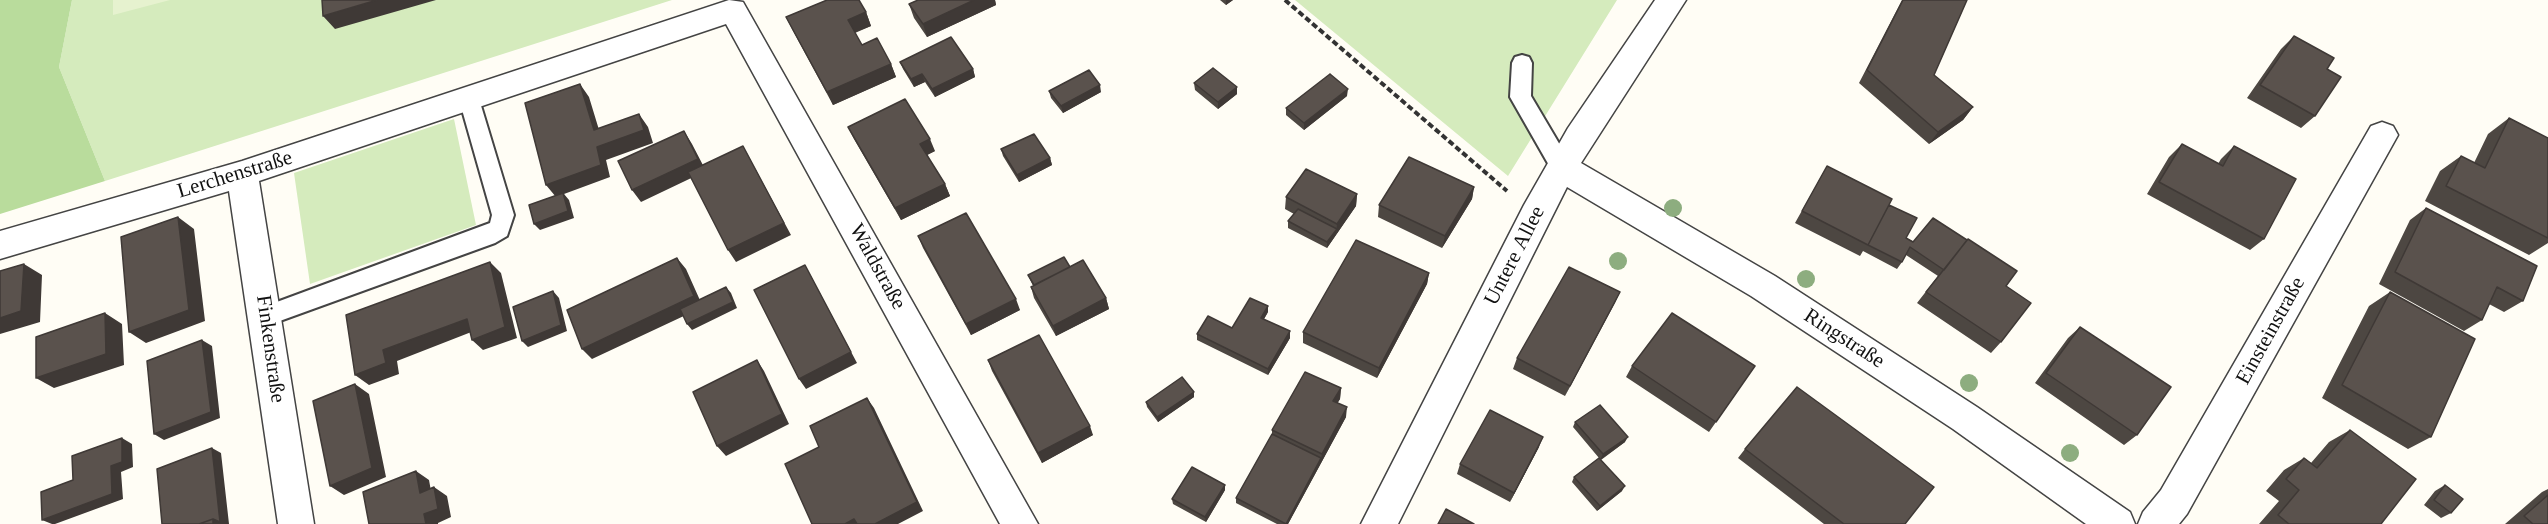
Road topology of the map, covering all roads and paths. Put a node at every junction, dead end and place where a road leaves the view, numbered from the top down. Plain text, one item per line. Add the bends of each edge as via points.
1 (1285, 0) edge
2 (1671, 0) edge
3 (734, 10) joint
4 (1522, 63) dead end
5 (469, 99) junction
6 (2382, 135) dead end
7 (1562, 168) junction
8 (242, 174) junction
9 (1535, 215) junction
10 (0, 245) edge
11 (266, 316) junction
12 (296, 524) edge
13 (1020, 524) edge
14 (1378, 524) edge
15 (2116, 524) edge
16 (2156, 524) edge

1 - 9 path
2 - 7 street, Untere Allee
3 - 5 street, Lerchenstraße
3 - 13 street, Waldstraße
4 - 7 lane via 1520,97
5 - 8 street, Lerchenstraße
5 - 11 lane via 503,215 499,229
6 - 16 street, Einsteinstraße via 2174,502
7 - 9 street, Untere Allee
7 - 15 street, Ringstraße via 1763,286 1965,418
8 - 10 street, Lerchenstraße
8 - 11 street, Finkenstraße
9 - 14 street, Untere Allee
11 - 12 street, Finkenstraße

